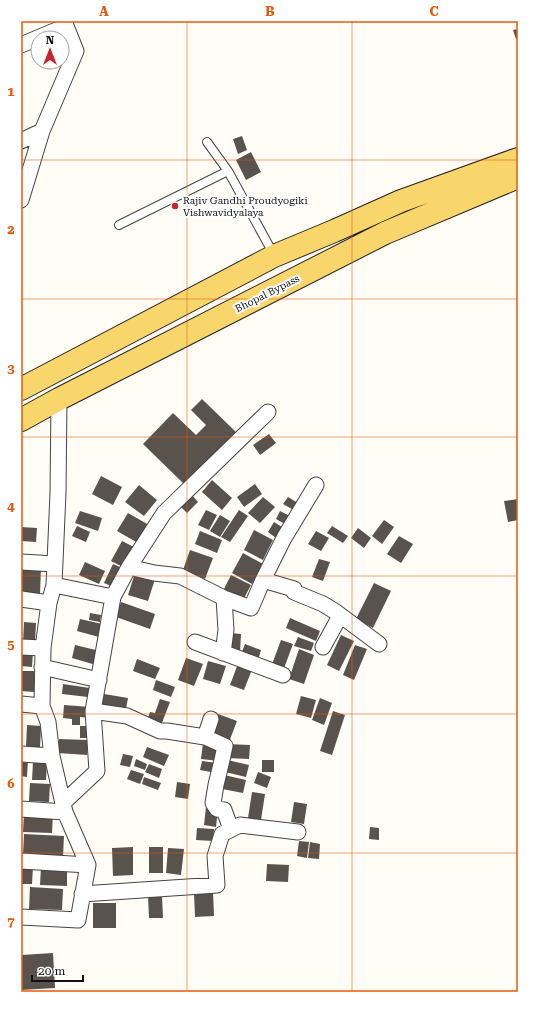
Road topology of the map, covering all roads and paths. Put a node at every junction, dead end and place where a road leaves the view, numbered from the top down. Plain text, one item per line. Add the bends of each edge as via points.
1 (65, 24) edge
2 (21, 45) edge
3 (42, 131) junction
4 (21, 141) edge
5 (207, 142) dead end
6 (518, 159) edge
7 (228, 171) junction
8 (518, 177) edge
9 (21, 200) edge
10 (119, 225) dead end
11 (265, 260) junction
12 (270, 292) junction
13 (21, 389) edge
14 (59, 399) junction
15 (24, 412) edge
16 (268, 412) dead end
17 (316, 485) dead end
18 (21, 562) edge
19 (55, 564) junction
20 (129, 568) junction
21 (263, 580) junction
22 (54, 585) junction
23 (113, 597) junction
24 (224, 598) junction
25 (21, 599) edge
26 (49, 602) junction
27 (340, 616) junction
28 (195, 642) dead end
29 (379, 644) dead end
30 (21, 647) edge
31 (323, 647) dead end
32 (43, 648) junction
33 (223, 653) junction
34 (42, 667) junction
35 (283, 674) dead end
36 (99, 680) junction
37 (21, 704) edge
38 (42, 706) junction
39 (93, 711) junction
40 (211, 719) dead end
41 (205, 737) junction
42 (21, 754) edge
43 (52, 756) junction
44 (64, 807) junction
45 (21, 809) edge
46 (231, 829) junction
47 (298, 832) dead end
48 (21, 861) edge
49 (88, 865) junction
50 (82, 894) junction
51 (21, 917) edge

1 - 2 street
1 - 3 street via 76,51
3 - 4 street
3 - 9 street
5 - 7 lane
6 - 11 main road via 401,201
7 - 10 lane
7 - 11 lane
8 - 12 main road, Bhopal Bypass via 385,233
11 - 12 main road
11 - 13 main road
12 - 14 main road, Bhopal Bypass
14 - 15 main road, Bhopal Bypass
14 - 19 street
16 - 20 street via 164,513
17 - 21 street via 284,538
18 - 19 street
19 - 22 street
20 - 23 street
20 - 24 street via 154,574 180,576
21 - 24 street via 251,608
21 - 27 street via 294,589 294,592 323,604
22 - 23 street
22 - 26 street
23 - 36 street
24 - 33 street via 226,630
25 - 26 street
26 - 32 street
27 - 29 street
27 - 31 street
28 - 33 street
30 - 32 street
32 - 34 street
33 - 35 street
34 - 36 street
34 - 38 street
36 - 39 street
37 - 38 street
38 - 43 street via 48,722
39 - 41 street via 127,716 160,731
39 - 44 street via 97,771
40 - 41 street
41 - 46 street via 225,746 214,804 217,809 224,810
42 - 43 street
43 - 44 street
44 - 45 street
44 - 49 street
46 - 47 street via 240,825
46 - 50 street via 222,834 215,856 217,885
48 - 49 street
49 - 50 street
50 - 51 street via 78,920

